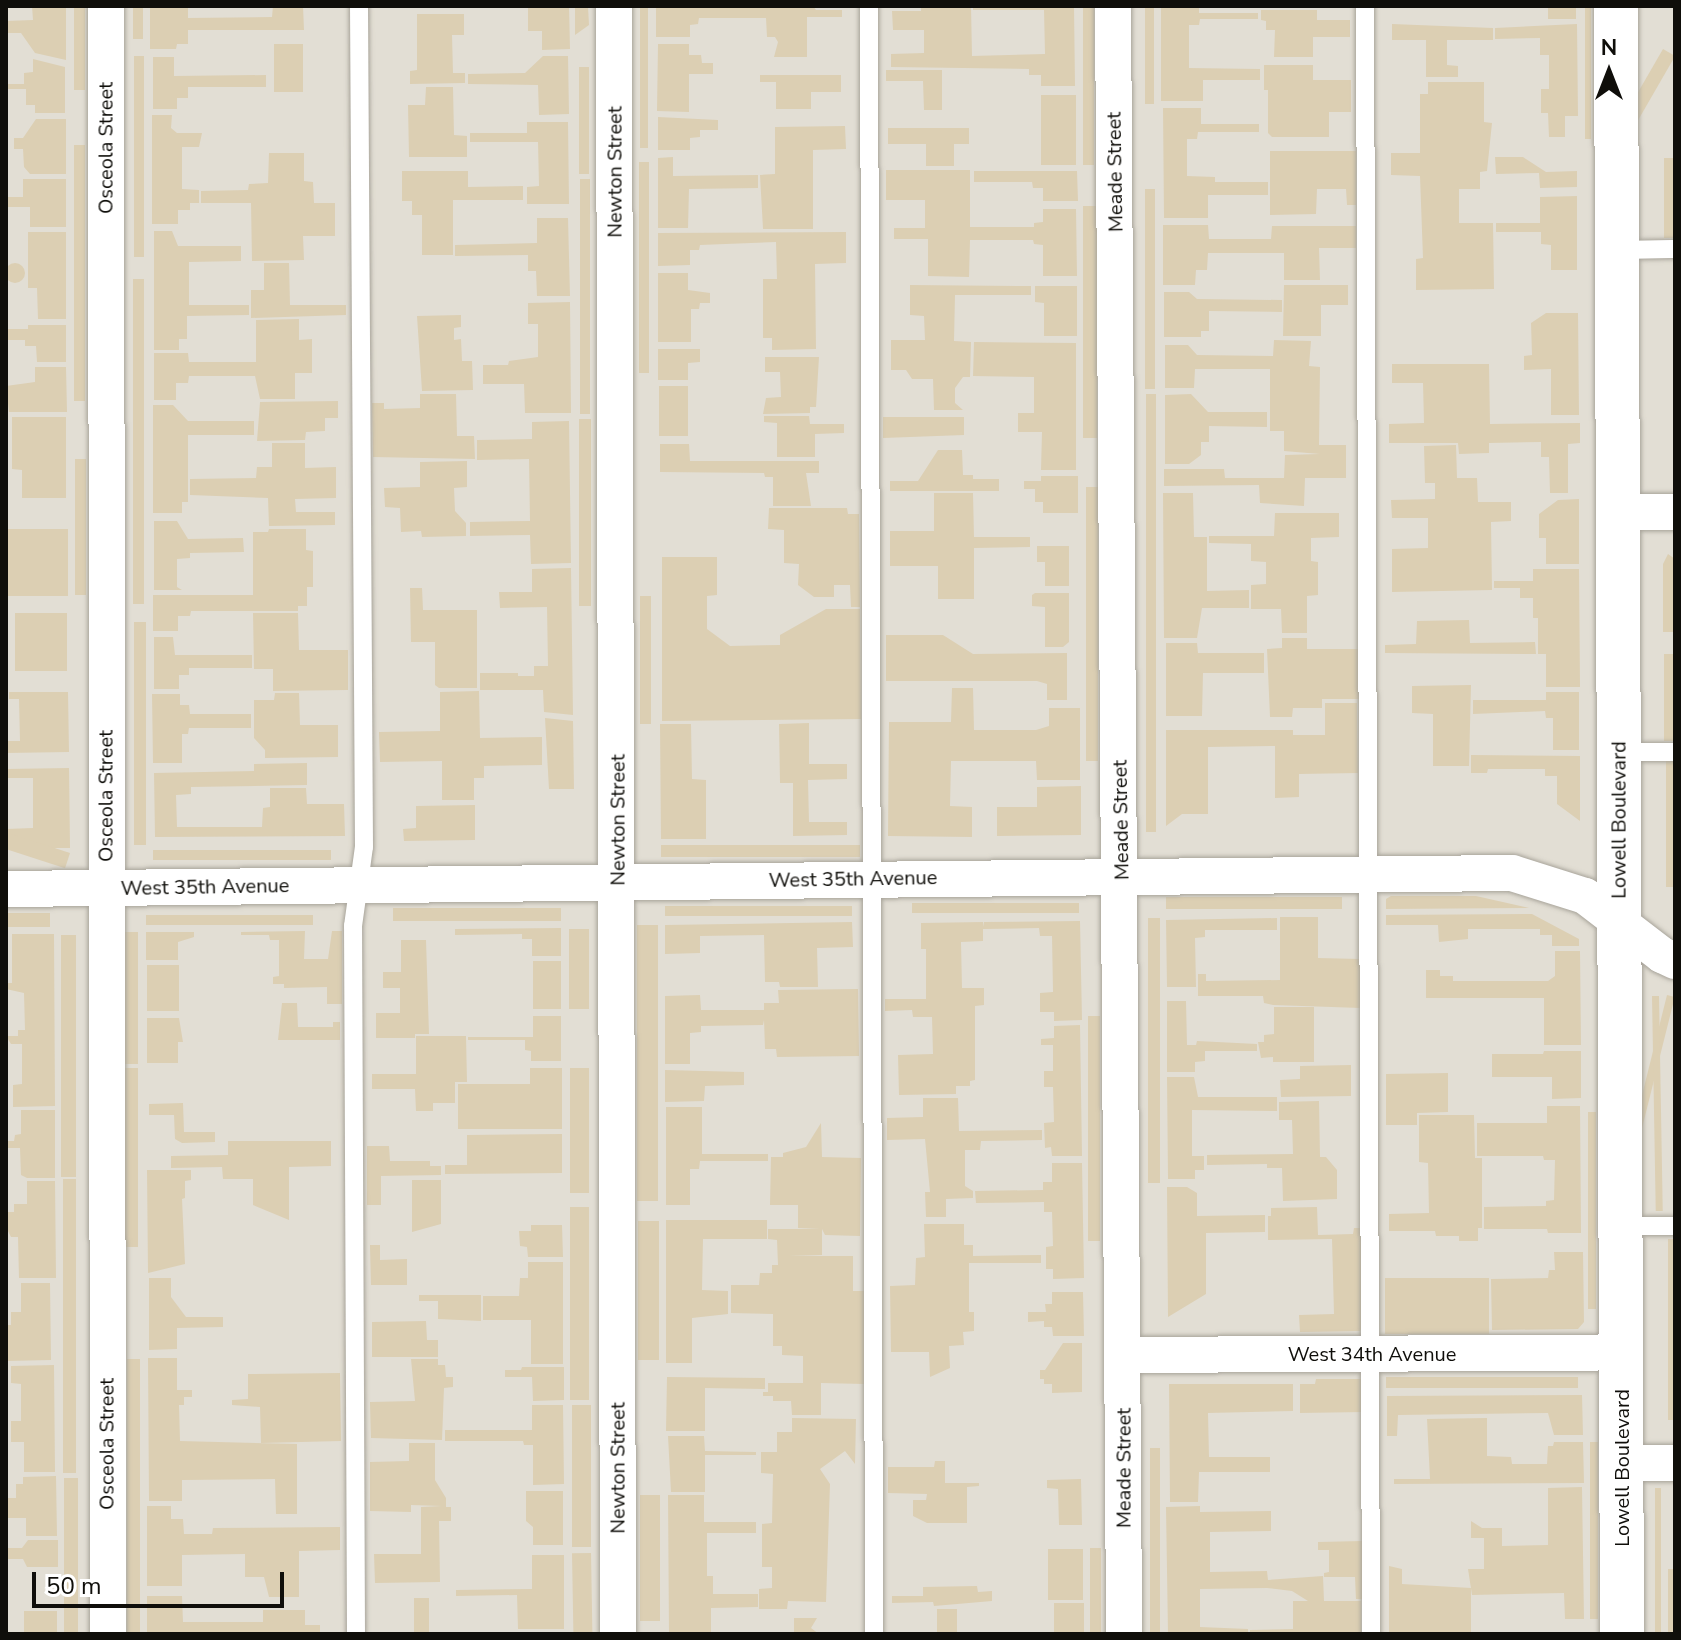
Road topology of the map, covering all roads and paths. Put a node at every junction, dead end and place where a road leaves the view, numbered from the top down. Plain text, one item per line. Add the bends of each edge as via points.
1 (106, 6) edge
2 (359, 6) edge
3 (614, 6) edge
4 (869, 6) edge
5 (1113, 6) edge
6 (1365, 6) edge
7 (1616, 6) edge
8 (1675, 249) edge
9 (1617, 250) junction
10 (1618, 512) junction
11 (1675, 512) edge
12 (1619, 752) junction
13 (1675, 752) edge
14 (1368, 875) junction
15 (1121, 877) junction
16 (872, 879) junction
17 (618, 882) junction
18 (359, 885) junction
19 (106, 888) junction
20 (6, 889) edge
21 (1620, 923) junction
22 (1675, 961) edge
23 (1621, 1226) junction
24 (1675, 1226) edge
25 (1621, 1352) junction
26 (1370, 1354) junction
27 (1123, 1355) junction
28 (1622, 1463) junction
29 (1675, 1463) edge
30 (108, 1634) edge
31 (356, 1634) edge
32 (618, 1634) edge
33 (874, 1634) edge
34 (1124, 1634) edge
35 (1371, 1634) edge
36 (1622, 1634) edge

1 - 19 street, Osceola Street
2 - 18 lane via 364,847
3 - 17 street, Newton Street
4 - 16 lane
5 - 15 street, Meade Street
6 - 14 lane
7 - 9 street, Lowell Boulevard
8 - 9 lane
9 - 10 street, Lowell Boulevard
10 - 11 street
10 - 12 street, Lowell Boulevard
12 - 13 lane
12 - 21 street, Lowell Boulevard
14 - 15 street, West 35th Avenue
14 - 21 street, West 35th Avenue via 1512,873 1585,896
14 - 26 lane
15 - 16 street, West 35th Avenue
15 - 27 street, Meade Street
16 - 17 street, West 35th Avenue
16 - 33 lane
17 - 18 street, West 35th Avenue
17 - 32 street, Newton Street
18 - 19 street, West 35th Avenue
18 - 31 lane via 353,926
19 - 20 street, West 35th Avenue
19 - 30 street, Osceola Street
21 - 22 street, West 35th Avenue
21 - 23 street, Lowell Boulevard
23 - 24 lane
23 - 25 street, Lowell Boulevard
25 - 26 street, West 34th Avenue
25 - 28 street, Lowell Boulevard
26 - 27 street, West 34th Avenue
26 - 35 lane
27 - 34 street, Meade Street
28 - 29 street
28 - 36 street, Lowell Boulevard

